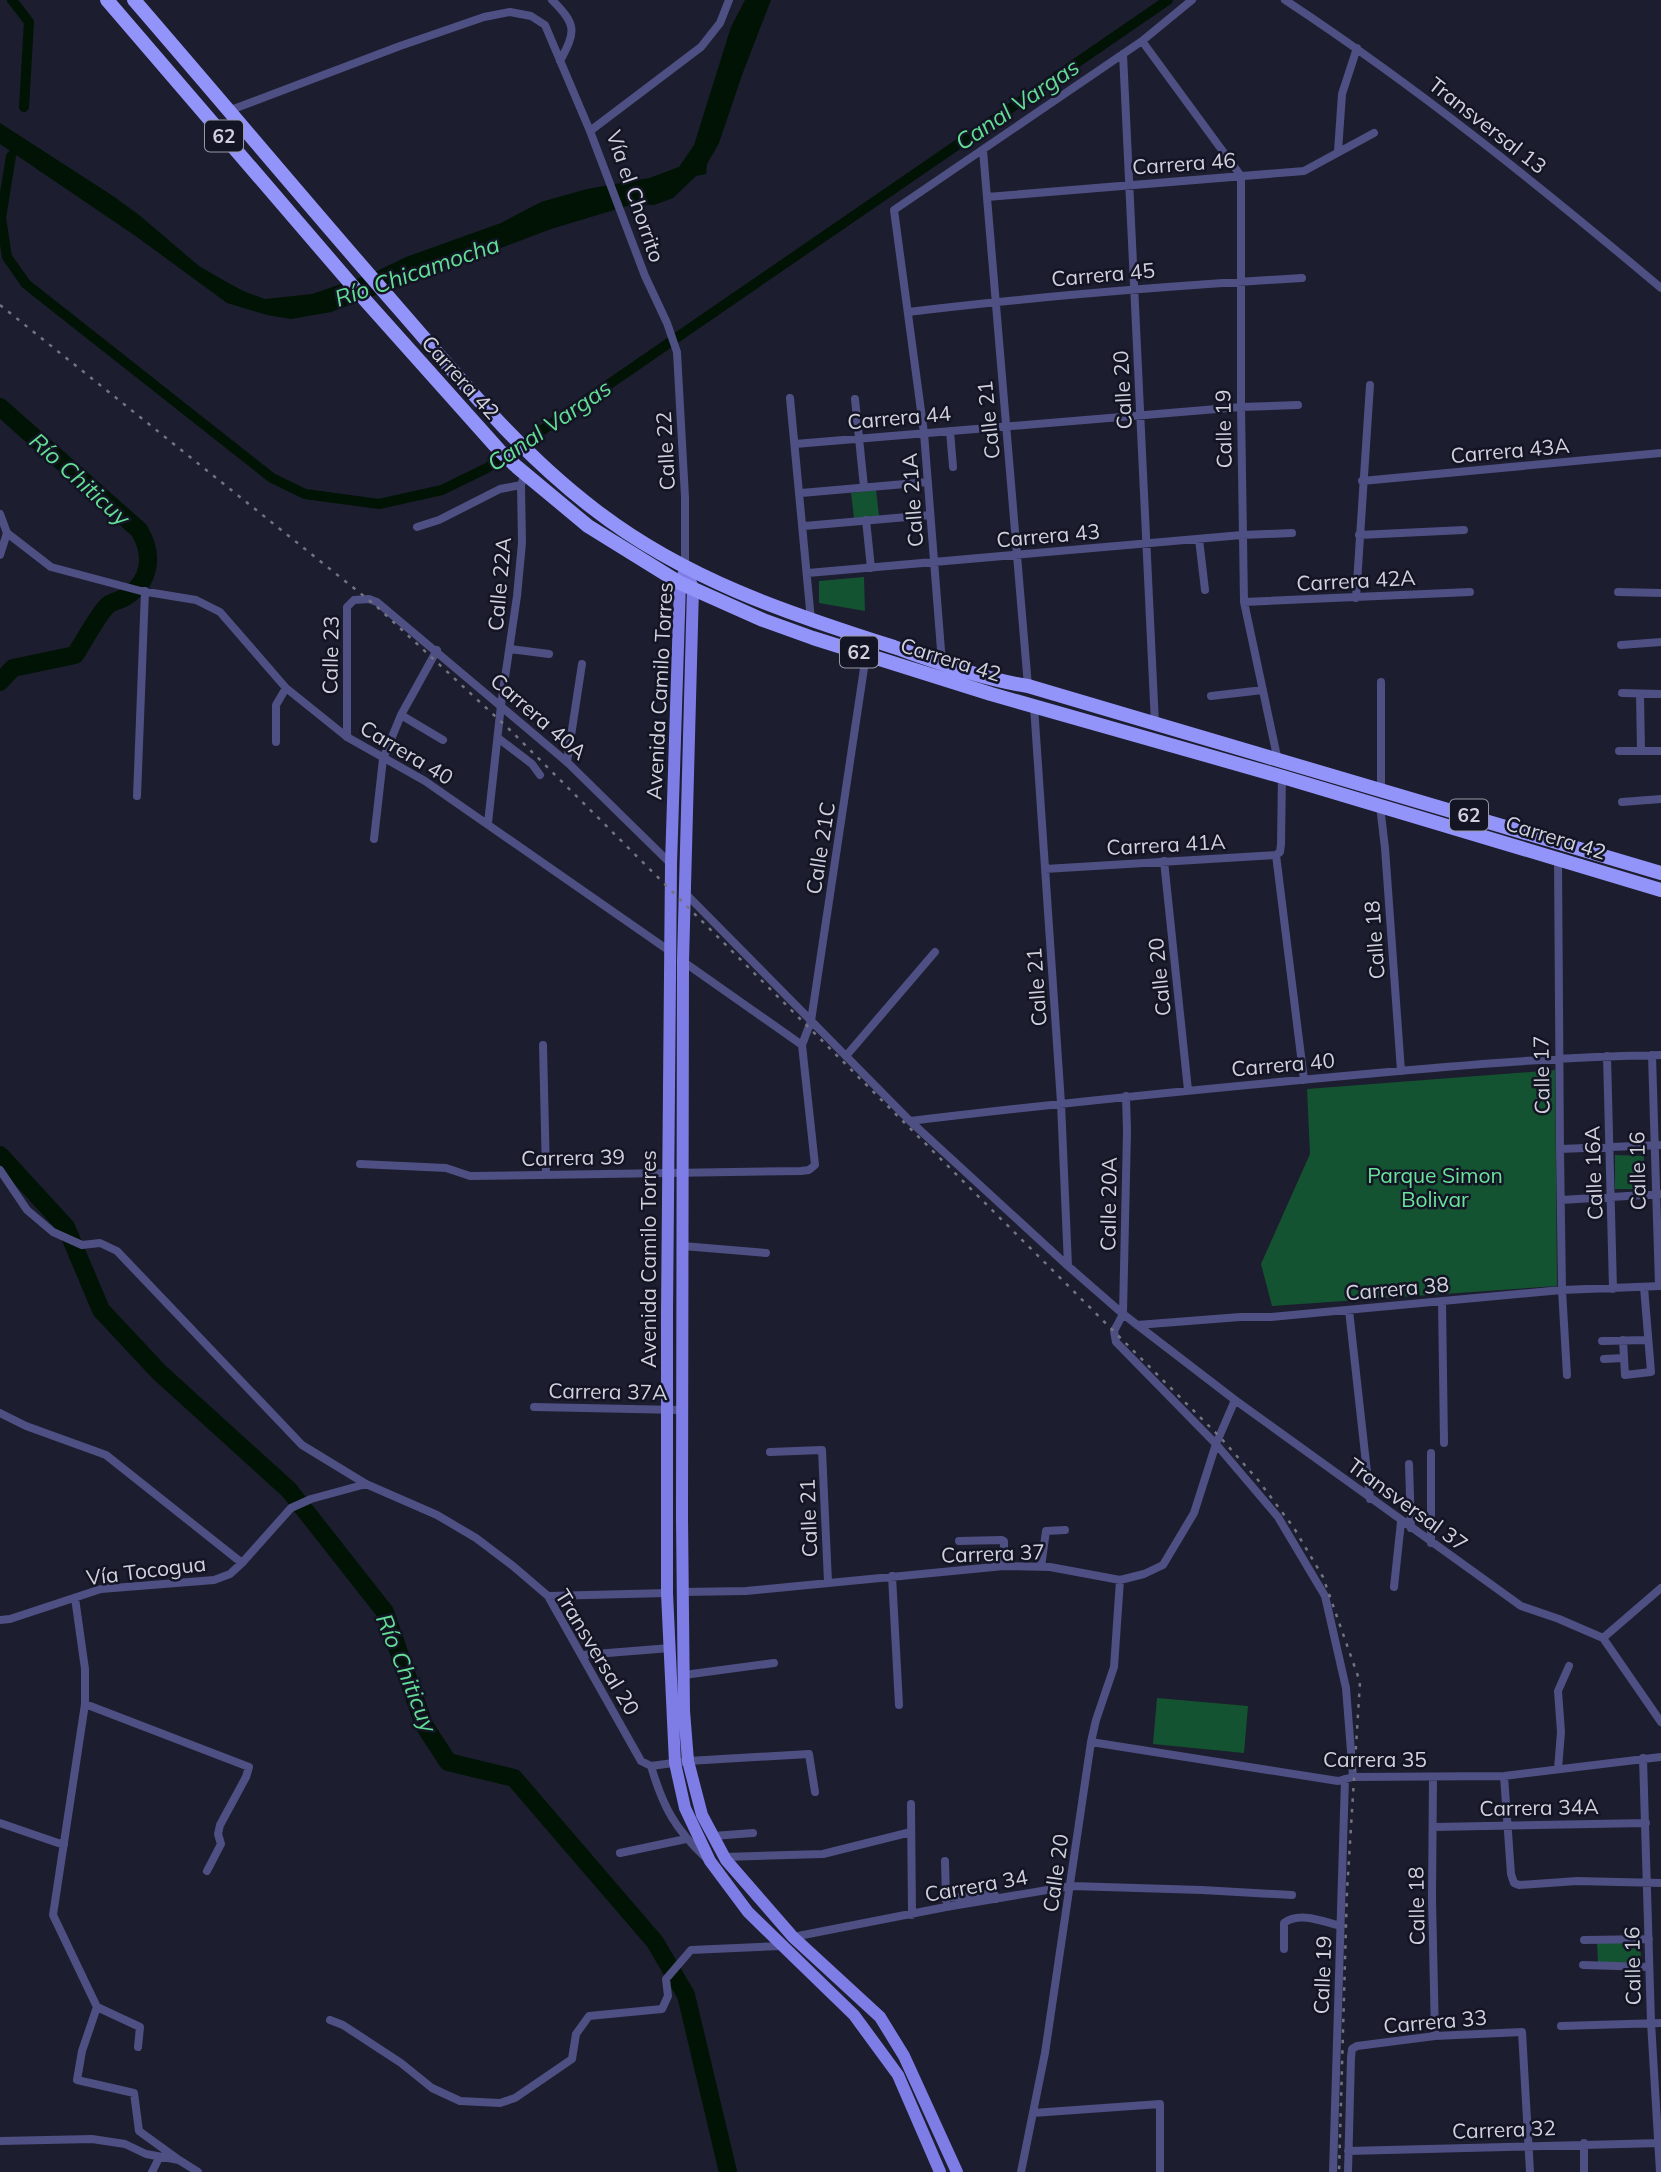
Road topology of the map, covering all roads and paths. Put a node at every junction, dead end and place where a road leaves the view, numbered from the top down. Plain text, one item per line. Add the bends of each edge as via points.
1 (107, 0) edge
2 (134, 0) edge
3 (552, 0) edge
4 (729, 0) edge
5 (1192, 0) edge
6 (1285, 0) edge
7 (1142, 41) junction
8 (1357, 48) junction
9 (1123, 54) junction
10 (560, 61) junction
11 (227, 111) junction
12 (590, 131) junction
13 (1374, 133) dead end
14 (983, 150) junction
15 (1338, 151) junction
16 (1241, 176) junction
17 (1129, 184) junction
18 (987, 197) junction
19 (1302, 278) dead end
20 (1240, 282) junction
21 (1661, 288) edge
22 (1134, 289) junction
23 (994, 301) junction
24 (908, 312) junction
25 (671, 333) joint
26 (1370, 385) dead end
27 (790, 398) dead end
28 (855, 399) dead end
29 (1298, 405) dead end
30 (1241, 407) junction
31 (1141, 416) junction
32 (1007, 425) junction
33 (950, 430) junction
34 (924, 433) junction
35 (858, 437) junction
36 (795, 444) junction
37 (1661, 453) edge
38 (953, 467) dead end
39 (521, 475) junction
40 (1362, 481) junction
41 (928, 482) junction
42 (864, 487) junction
43 (800, 493) junction
44 (0, 514) edge
45 (930, 515) junction
46 (866, 520) junction
47 (804, 526) junction
48 (417, 527) dead end
49 (1464, 530) dead end
50 (7, 533) junction
51 (1292, 533) dead end
52 (1242, 535) junction
53 (1359, 535) junction
54 (1199, 539) junction
55 (1147, 544) junction
56 (0, 555) edge
57 (1018, 555) junction
58 (934, 562) junction
59 (685, 568) junction
60 (872, 568) junction
61 (808, 573) junction
62 (687, 585) junction
63 (1205, 590) dead end
64 (143, 591) junction
65 (1470, 592) dead end
66 (1618, 592) dead end
67 (1661, 593) edge
68 (1356, 597) junction
69 (377, 602) joint
70 (1244, 602) junction
71 (811, 620) junction
72 (1661, 642) edge
73 (1621, 645) dead end
74 (510, 649) junction
75 (437, 650) junction
76 (549, 654) dead end
77 (866, 655) junction
78 (942, 663) junction
79 (582, 664) dead end
80 (1381, 682) dead end
81 (1028, 686) junction
82 (286, 688) junction
83 (1263, 690) junction
84 (1622, 693) dead end
85 (1640, 694) junction
86 (1661, 694) edge
87 (1211, 696) dead end
88 (501, 705) junction
89 (1034, 706) junction
90 (401, 715) junction
91 (1156, 724) junction
92 (347, 737) junction
93 (498, 738) junction
94 (443, 740) dead end
95 (276, 742) dead end
96 (1619, 751) dead end
97 (1641, 751) junction
98 (1661, 751) edge
99 (383, 759) junction
100 (1277, 759) junction
101 (567, 762) junction
102 (540, 775) dead end
103 (1283, 776) junction
104 (1381, 790) junction
105 (137, 796) dead end
106 (1661, 799) edge
107 (1622, 802) dead end
108 (1380, 806) junction
109 (488, 823) junction
110 (374, 839) dead end
111 (1276, 855) junction
112 (1558, 860) junction
113 (1164, 861) junction
114 (671, 864) junction
115 (686, 868) junction
116 (1045, 869) junction
117 (1661, 873) edge
118 (1661, 890) edge
119 (686, 894) junction
120 (670, 951) junction
121 (935, 952) dead end
122 (683, 961) junction
123 (811, 1021) junction
124 (543, 1045) dead end
125 (802, 1045) junction
126 (1656, 1055) edge
127 (846, 1056) junction
128 (1607, 1056) junction
129 (1558, 1058) junction
130 (1401, 1071) junction
131 (1304, 1080) junction
132 (1188, 1090) junction
133 (1125, 1096) junction
134 (1061, 1103) junction
135 (910, 1121) junction
136 (1658, 1145) edge
137 (1608, 1147) junction
138 (1560, 1149) junction
139 (360, 1164) dead end
140 (0, 1170) edge
141 (683, 1171) junction
142 (668, 1172) junction
143 (546, 1175) junction
144 (1658, 1194) edge
145 (1612, 1196) junction
146 (1561, 1200) junction
147 (683, 1247) junction
148 (766, 1253) dead end
149 (1068, 1266) junction
150 (1660, 1286) edge
151 (1644, 1287) junction
152 (1613, 1289) junction
153 (1562, 1290) junction
154 (1442, 1301) junction
155 (1349, 1310) junction
156 (1123, 1314) junction
157 (1137, 1325) junction
158 (1623, 1340) junction
159 (1648, 1340) junction
160 (1602, 1341) dead end
161 (1624, 1358) junction
162 (1604, 1359) dead end
163 (1567, 1375) dead end
164 (1235, 1401) junction
165 (534, 1407) dead end
166 (667, 1409) junction
167 (681, 1410) junction
168 (0, 1413) edge
169 (1444, 1443) dead end
170 (1216, 1444) junction
171 (770, 1452) dead end
172 (1431, 1453) dead end
173 (1409, 1464) dead end
174 (366, 1484) junction
175 (1370, 1499) junction
176 (1401, 1522) junction
177 (1411, 1528) junction
178 (1065, 1530) dead end
179 (959, 1541) dead end
180 (1431, 1543) junction
181 (242, 1563) junction
182 (1004, 1566) junction
183 (1041, 1567) junction
184 (892, 1576) junction
185 (1120, 1580) junction
186 (828, 1582) junction
187 (1394, 1587) dead end
188 (1661, 1588) edge
189 (684, 1592) junction
190 (667, 1593) junction
191 (548, 1596) junction
192 (75, 1598) junction
193 (0, 1620) edge
194 (1603, 1638) junction
195 (670, 1648) junction
196 (583, 1656) junction
197 (774, 1663) dead end
198 (1569, 1666) dead end
199 (684, 1675) junction
200 (85, 1704) junction
201 (899, 1705) dead end
202 (1661, 1722) edge
203 (1091, 1742) junction
204 (1661, 1757) edge
205 (1643, 1758) junction
206 (681, 1762) junction
207 (651, 1766) junction
208 (1558, 1769) junction
209 (1504, 1776) junction
210 (1433, 1777) junction
211 (1349, 1778) junction
212 (815, 1792) dead end
213 (911, 1804) dead end
214 (0, 1823) edge
215 (1646, 1823) junction
216 (1508, 1825) junction
217 (1433, 1827) junction
218 (911, 1832) junction
219 (752, 1833) dead end
220 (713, 1836) junction
221 (686, 1839) junction
222 (64, 1844) junction
223 (620, 1853) dead end
224 (724, 1857) junction
225 (710, 1861) junction
226 (945, 1861) dead end
227 (207, 1871) dead end
228 (1648, 1882) junction
229 (1661, 1883) edge
230 (1071, 1886) junction
231 (1292, 1895) dead end
232 (946, 1902) junction
233 (912, 1915) junction
234 (1341, 1926) junction
235 (793, 1937) junction
236 (1649, 1939) junction
237 (1584, 1940) dead end
238 (781, 1946) junction
239 (1284, 1949) dead end
240 (1583, 1965) dead end
241 (1650, 1967) junction
242 (97, 2007) junction
243 (330, 2020) dead end
244 (1651, 2022) junction
245 (1661, 2023) edge
246 (1561, 2026) dead end
247 (1436, 2036) junction
248 (138, 2047) dead end
249 (1033, 2113) junction
250 (0, 2141) edge
251 (1584, 2143) junction
252 (1660, 2143) edge
253 (1528, 2145) junction
254 (1348, 2151) junction
255 (159, 2158) junction
256 (178, 2160) junction
257 (152, 2172) edge
258 (198, 2172) edge
259 (940, 2172) edge
260 (957, 2172) edge
261 (1021, 2172) edge
262 (1160, 2172) edge
263 (1333, 2172) edge
264 (1348, 2172) edge
265 (1530, 2172) edge
266 (1584, 2172) edge
267 (1660, 2172) edge

1 - 39 highway, Carrera 42 / 62
2 - 11 highway, 62
3 - 10 street via 573,26 573,37
4 - 12 street, Vía el Chorrito via 720,23 701,47
5 - 7 street
6 - 8 street, Transversal 13
7 - 9 street
7 - 16 street
8 - 15 street via 1342,93
8 - 21 street, Transversal 13 via 1476,137
9 - 14 street
9 - 17 street, Calle 20
10 - 11 street via 545,25 531,16 510,12 400,46
10 - 12 street
11 - 59 highway, Carrera 42 / 62 via 514,439 595,510
12 - 25 street, Vía el Chorrito
13 - 15 street, Carrera 46
14 - 18 street, Calle 21
14 - 24 street, Calle 21A via 894,210
15 - 16 street, Carrera 46 via 1304,171
16 - 17 street, Carrera 46
16 - 20 street, Calle 19
17 - 18 street, Carrera 46
17 - 22 street, Calle 20
18 - 23 street, Calle 21
19 - 20 street, Carrera 45
20 - 22 street, Carrera 45
20 - 30 street, Calle 19
22 - 23 street, Carrera 45
22 - 31 street, Calle 20
23 - 24 street, Carrera 45
23 - 32 street, Calle 21
24 - 34 street, Calle 21A
25 - 59 street, Calle 22 via 677,352
26 - 40 street
27 - 36 street
28 - 35 street
29 - 30 street, Carrera 44
30 - 31 street, Carrera 44
30 - 52 street, Calle 19
31 - 32 street, Carrera 44
31 - 55 street, Calle 20
32 - 33 street, Carrera 44
32 - 57 street, Calle 21
33 - 34 street, Carrera 44
33 - 38 street
34 - 35 street, Carrera 44
34 - 41 street, Calle 21A
35 - 36 street, Carrera 44
35 - 42 street
36 - 43 street
37 - 40 street, Carrera 43A
39 - 48 street via 439,520
39 - 62 highway, Carrera 42 / 62 via 588,526
39 - 74 street, Calle 22A via 522,543
40 - 53 street
41 - 42 street
41 - 45 street, Calle 21A
42 - 43 street
43 - 47 street
44 - 50 street
45 - 46 street
45 - 58 street, Calle 21A
46 - 47 street
46 - 60 street
47 - 61 street
49 - 53 street
50 - 56 street
50 - 64 street, Carrera 40 via 51,567
51 - 52 street, Carrera 43
52 - 54 street, Carrera 43
52 - 70 street, Calle 19
53 - 68 street
54 - 55 street, Carrera 43
54 - 63 street
55 - 57 street, Carrera 43
55 - 91 street, Calle 20
57 - 58 street, Carrera 43
57 - 81 street, Calle 21
58 - 60 street, Carrera 43
58 - 78 street, Calle 21A
59 - 62 main road, Avenida Camilo Torres
59 - 71 highway, Carrera 42 / 62
60 - 61 street, Carrera 43
61 - 71 street
62 - 77 highway, Carrera 42 / 62 via 763,620
62 - 114 main road, Avenida Camilo Torres
62 - 115 main road, Avenida Camilo Torres
64 - 82 street, Carrera 40 via 197,600 220,612
64 - 105 street
65 - 68 street, Carrera 42A
66 - 67 street
68 - 70 street, Carrera 42A
69 - 75 street, Carrera 40A
69 - 92 street, Calle 23 via 354,600 347,607
70 - 83 street, Calle 19
71 - 78 highway, Carrera 42 / 62
72 - 73 street
74 - 76 street
74 - 88 street, Calle 22A
75 - 88 street, Carrera 40A
75 - 90 street
77 - 89 highway, Carrera 42 / 62
77 - 123 street, Calle 21C
78 - 81 highway, Carrera 42 / 62
79 - 101 street
80 - 104 street
81 - 91 highway, Carrera 42 / 62
82 - 92 street, Carrera 40
82 - 95 street via 276,705
83 - 87 street
83 - 100 street, Calle 19
84 - 85 street
85 - 86 street
85 - 97 street
88 - 93 street, Calle 22A
88 - 101 street, Carrera 40A
89 - 103 highway, Carrera 42 / 62
89 - 116 street, Calle 21
90 - 94 street
90 - 99 street
91 - 100 highway, Carrera 42 / 62
92 - 99 street, Carrera 40
93 - 102 street
93 - 109 street, Calle 22A
96 - 97 street
97 - 98 street
99 - 109 street, Carrera 40
99 - 110 street
100 - 103 street, Calle 19
100 - 104 highway, Carrera 42 / 62
101 - 114 street, Carrera 40A
103 - 108 highway, Carrera 42 / 62
103 - 111 street, Calle 19 via 1281,844
104 - 117 highway, Carrera 42 / 62
106 - 107 street
108 - 112 highway, Carrera 42 / 62
108 - 130 street, Calle 18
109 - 120 street, Carrera 40
111 - 113 street, Carrera 41A
111 - 131 street
112 - 118 highway, Carrera 42 / 62
112 - 129 street, Calle 17
113 - 116 street, Carrera 41A
113 - 132 street, Calle 20
114 - 115 street
114 - 120 main road, Avenida Camilo Torres
115 - 119 main road, Avenida Camilo Torres
116 - 134 street, Calle 21
119 - 122 main road, Avenida Camilo Torres
119 - 123 street
120 - 122 street, Carrera 40
120 - 142 main road, Avenida Camilo Torres
121 - 127 street
122 - 125 street, Carrera 40
122 - 141 main road, Avenida Camilo Torres
123 - 125 street, Calle 21C
123 - 127 street
124 - 143 street
125 - 141 street, Carrera 39 via 815,1165 809,1170
126 - 128 street, Carrera 40
126 - 136 street, Calle 16
127 - 135 street
128 - 129 street, Carrera 40
128 - 137 street, Calle 16A
129 - 130 street, Carrera 40
129 - 138 street, Calle 17
130 - 131 street, Carrera 40
131 - 132 street, Carrera 40
132 - 133 street, Carrera 40
133 - 134 street, Carrera 40
133 - 156 street, Calle 20A
134 - 135 street, Carrera 40
134 - 149 street, Calle 21
135 - 149 street
136 - 137 street
136 - 144 street, Calle 16
137 - 138 street
137 - 145 street, Calle 16A
138 - 146 street, Calle 17
139 - 143 street, Carrera 39 via 446,1168 470,1176
140 - 174 street via 27,1210 53,1232 117,1251 302,1446
141 - 142 street, Carrera 39
141 - 147 main road, Avenida Camilo Torres
142 - 143 street, Carrera 39
142 - 166 main road, Avenida Camilo Torres
144 - 145 street
144 - 150 street, Calle 16
145 - 146 street
145 - 152 street, Calle 16A
146 - 153 street, Calle 17
147 - 148 street
147 - 167 main road, Avenida Camilo Torres
149 - 156 street
150 - 151 street, Carrera 38
151 - 152 street, Carrera 38
151 - 159 street
152 - 153 street, Carrera 38
153 - 154 street, Carrera 38
153 - 163 street, Calle 17
154 - 155 street, Carrera 38
154 - 169 street
155 - 157 street, Carrera 38
155 - 175 street
156 - 157 street, Transversal 37
156 - 170 street via 1114,1331 1116,1342
157 - 164 street, Transversal 37
158 - 159 street
158 - 160 street
158 - 161 street
159 - 161 street via 1651,1372 1625,1375
161 - 162 street
164 - 170 street, Carrera 37
164 - 175 street, Transversal 37
165 - 166 street, Carrera 37A
166 - 167 street, Carrera 37A
166 - 190 main road, Avenida Camilo Torres
167 - 189 main road, Avenida Camilo Torres
168 - 181 street via 106,1455
170 - 185 street, Carrera 37 via 1194,1513 1163,1565
170 - 211 street, Calle 19 via 1278,1517 1325,1596 1346,1688
171 - 186 street, Calle 21 via 822,1450
172 - 180 street
173 - 177 street
174 - 181 street, Vía Tocogua via 291,1508
174 - 191 street, Transversal 20 via 476,1538
175 - 176 street, Transversal 37
176 - 177 street, Transversal 37
176 - 187 street
177 - 180 street, Transversal 37
178 - 183 street via 1046,1531
179 - 182 street via 1002,1540
180 - 194 street, Transversal 37 via 1521,1606
181 - 192 street, Vía Tocogua via 215,1580 101,1589
182 - 183 street, Carrera 37
182 - 184 street, Carrera 37
183 - 185 street, Carrera 37
184 - 186 street, Carrera 37
184 - 201 street
185 - 203 street, Calle 20 via 1114,1667
186 - 189 street, Carrera 37
188 - 194 street
189 - 199 main road, Avenida Camilo Torres
190 - 191 street
190 - 195 main road, Avenida Camilo Torres
191 - 196 street, Transversal 20
192 - 193 street, Vía Tocogua
192 - 200 street
194 - 202 street
195 - 196 street
195 - 206 main road, Avenida Camilo Torres
196 - 207 street, Transversal 20 via 641,1761
197 - 199 street
198 - 208 street via 1558,1691
199 - 206 main road, Avenida Camilo Torres
200 - 222 street
200 - 227 street via 249,1767 220,1825 221,1844
203 - 211 street, Carrera 35 via 1338,1781
203 - 230 street, Calle 20
204 - 205 street, Carrera 35
205 - 208 street, Carrera 35
205 - 215 street, Calle 16
206 - 207 street
206 - 212 street via 809,1754
206 - 220 main road, Avenida Camilo Torres
206 - 225 main road, Avenida Camilo Torres via 685,1808
207 - 221 street, Transversal 20 via 659,1795
208 - 209 street, Carrera 35
209 - 210 street, Carrera 35
209 - 216 street
210 - 211 street, Carrera 35
210 - 217 street, Calle 18
211 - 234 street, Calle 19
213 - 218 street
214 - 222 street
215 - 216 street, Carrera 34A
215 - 228 street, Calle 16
216 - 217 street, Carrera 34A
216 - 228 street via 1514,1883
217 - 247 street, Calle 18
218 - 224 street via 838,1852
218 - 233 street
219 - 220 street
220 - 224 main road, Avenida Camilo Torres
221 - 223 street
221 - 225 street, Transversal 20
222 - 242 street via 53,1914
224 - 235 main road, Avenida Camilo Torres
225 - 238 main road, Avenida Camilo Torres via 748,1912
226 - 232 street
228 - 229 street
228 - 236 street, Calle 16
230 - 231 street, Carrera 34
230 - 232 street, Carrera 34
230 - 249 street, Calle 20
232 - 233 street, Carrera 34
233 - 235 street, Carrera 34
234 - 239 street via 1291,1918 1284,1923
234 - 263 street, Calle 19
235 - 260 main road, Avenida Camilo Torres via 867,2003 888,2029
236 - 237 street
236 - 241 street, Calle 16
238 - 243 street via 691,1950 666,1979 668,1996 662,2009 589,2016 576,2034 572,2060 500,2103 460,2101 432,2088 401,2063
238 - 259 main road, Avenida Camilo Torres via 854,2015 898,2075
240 - 241 street
241 - 244 street, Calle 16
242 - 248 street via 140,2027
242 - 256 street via 77,2080 134,2093 138,2132
244 - 245 street
244 - 246 street
244 - 252 street, Calle 16
247 - 253 street, Carrera 33 via 1522,2032
247 - 254 street, Carrera 33 via 1353,2049
249 - 261 street, Calle 20
249 - 262 street via 1160,2104
250 - 255 street via 92,2139 124,2144
251 - 252 street, Carrera 32
251 - 253 street, Carrera 32
251 - 266 street
252 - 267 street, Calle 16
253 - 254 street, Carrera 32
253 - 265 street
254 - 264 street
255 - 256 street
255 - 257 street
256 - 258 street

